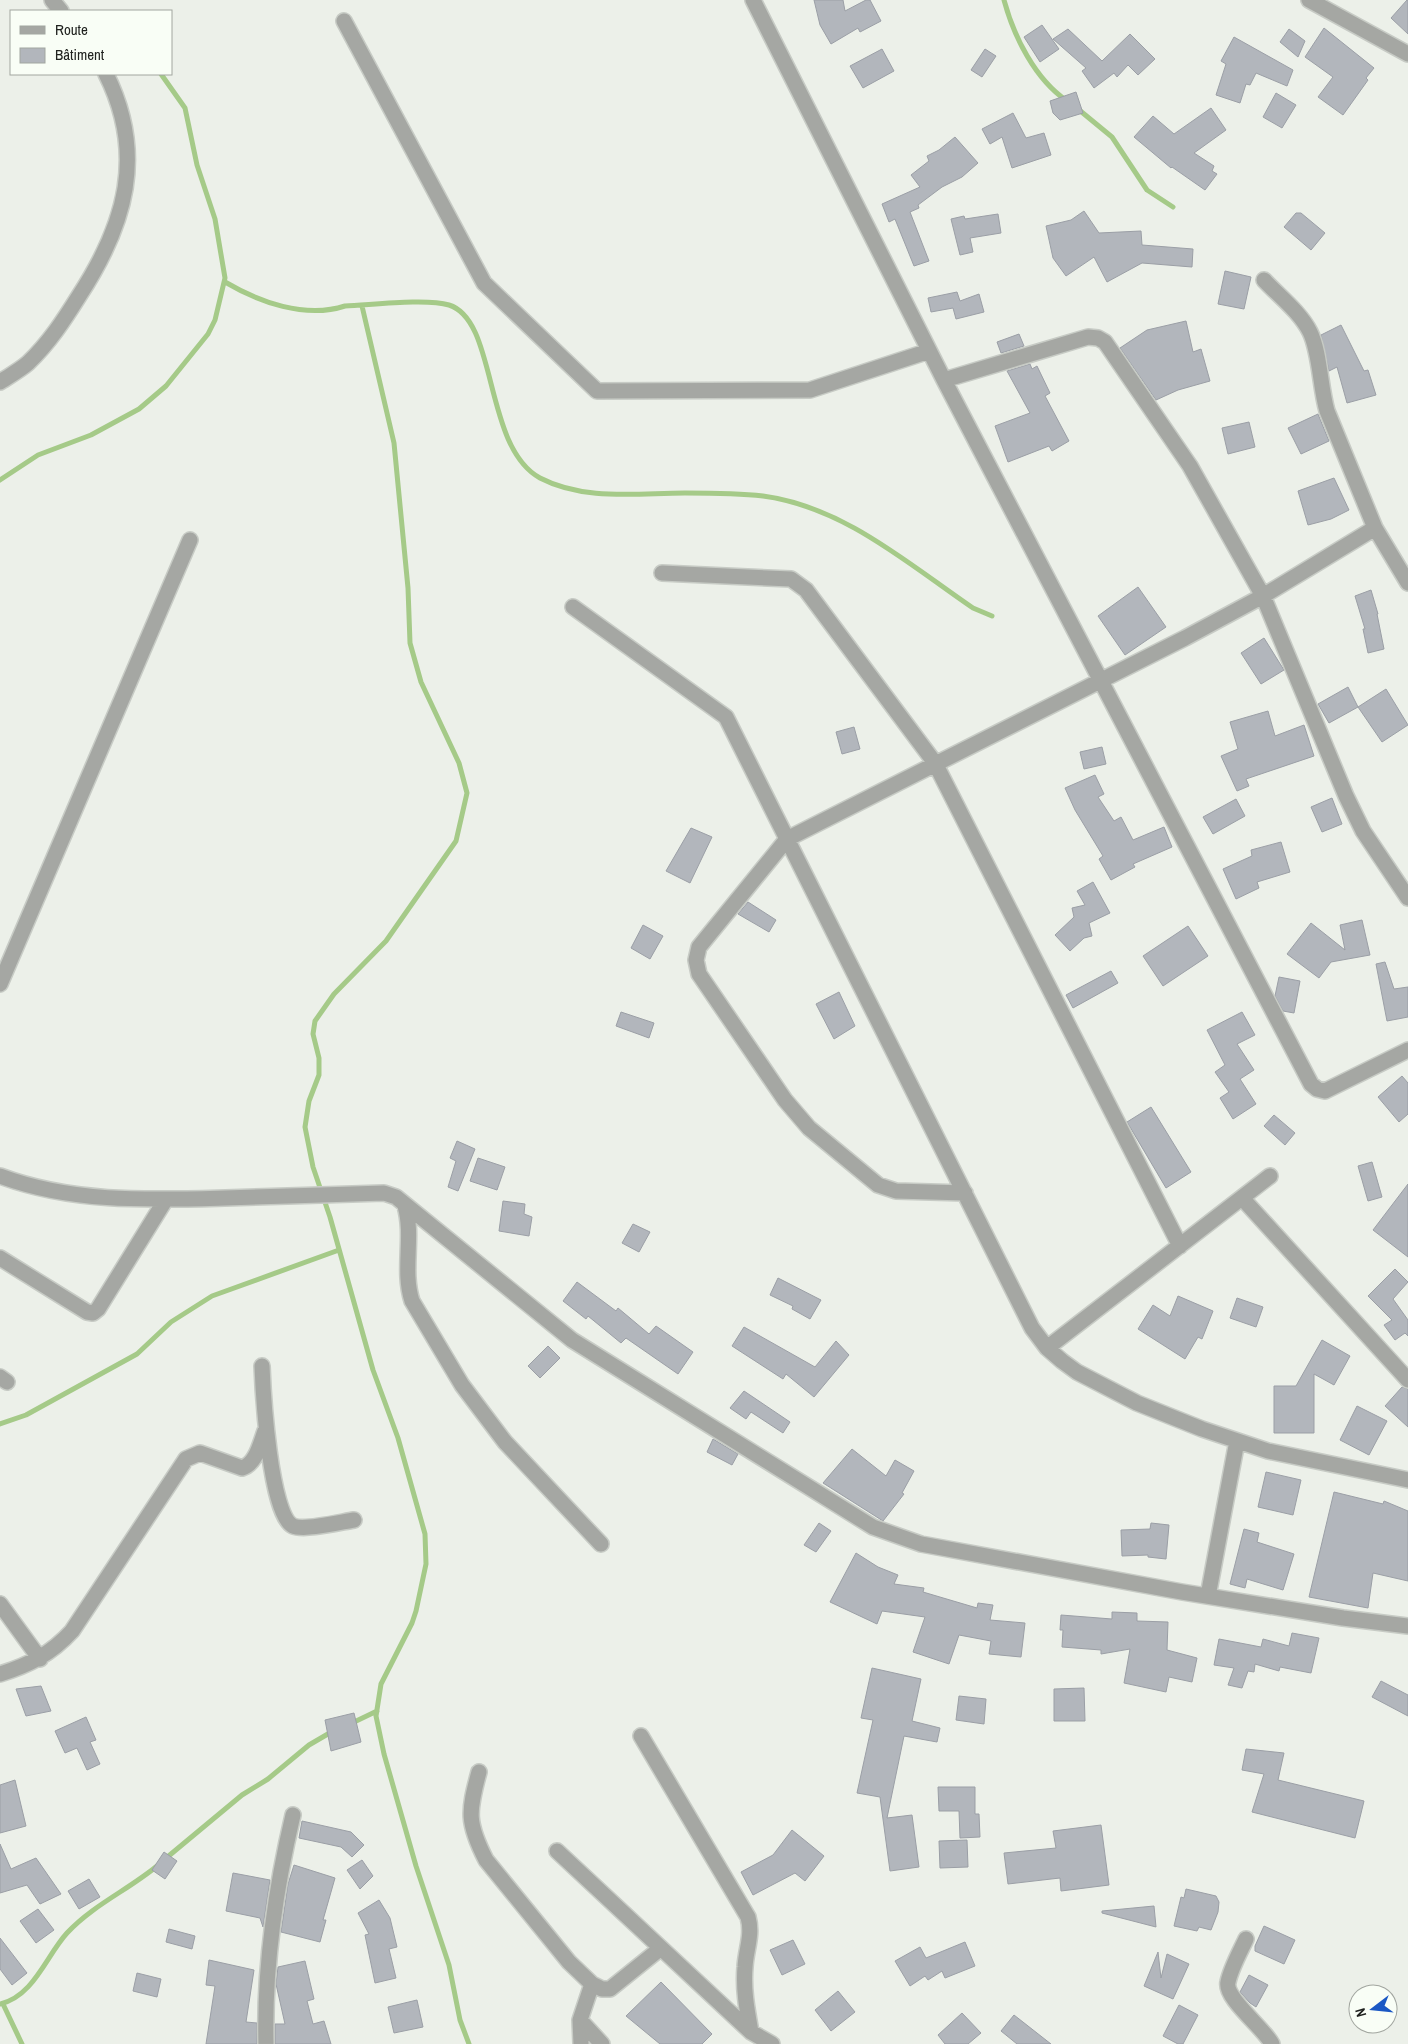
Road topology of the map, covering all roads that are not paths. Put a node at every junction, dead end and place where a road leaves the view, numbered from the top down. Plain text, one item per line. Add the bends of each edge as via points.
1 (52, 0) edge
2 (753, 0) edge
3 (1310, 0) edge
4 (60, 10) edge
5 (344, 21) dead end
6 (1408, 54) edge
7 (106, 75) edge
8 (1264, 280) dead end
9 (929, 351) junction
10 (944, 380) junction
11 (0, 382) edge
12 (1374, 528) junction
13 (190, 540) dead end
14 (662, 573) dead end
15 (1408, 583) edge
16 (1263, 596) junction
17 (573, 608) dead end
18 (1100, 679) junction
19 (935, 763) junction
20 (787, 839) junction
21 (1406, 893) edge
22 (0, 984) edge
23 (1408, 1050) edge
24 (0, 1176) edge
25 (1270, 1176) dead end
26 (965, 1193) junction
27 (1242, 1198) junction
28 (166, 1199) junction
29 (405, 1206) junction
30 (1180, 1246) junction
31 (0, 1258) edge
32 (1047, 1348) junction
33 (262, 1366) dead end
34 (1408, 1380) edge
35 (266, 1431) junction
36 (1237, 1442) junction
37 (1408, 1480) edge
38 (354, 1520) dead end
39 (601, 1544) dead end
40 (1208, 1596) junction
41 (0, 1604) edge
42 (1408, 1626) edge
43 (40, 1659) junction
44 (0, 1674) edge
45 (641, 1736) dead end
46 (479, 1772) dead end
47 (293, 1815) dead end
48 (557, 1851) dead end
49 (1246, 1939) dead end
50 (661, 1948) junction
51 (592, 1984) junction
52 (580, 2020) junction
53 (751, 2032) junction
54 (266, 2044) edge
55 (581, 2044) edge
56 (602, 2044) edge
57 (772, 2044) edge
58 (1272, 2044) edge

1 - 4 street
2 - 9 street
3 - 6 street
5 - 9 street via 484,283 597,391 810,390
7 - 11 street via 125,121 128,168 124,201 114,232 93,274 58,329 28,363
8 - 12 street via 1310,333 1327,411
9 - 10 street
10 - 16 street via 1088,337 1105,342 1190,466
10 - 18 street
12 - 15 street
12 - 16 street
13 - 22 street
14 - 19 street via 791,579 799,583
16 - 18 street
16 - 21 street via 1346,796 1363,831
17 - 20 street via 726,717
18 - 19 street
18 - 23 street via 1311,1084 1317,1090 1325,1091
19 - 20 street
19 - 30 street
20 - 26 street
20 - 26 street via 699,947 696,960 699,974 785,1100 835,1151 886,1188
24 - 28 street via 59,1193
25 - 27 street
26 - 32 street via 1032,1328
27 - 30 street
27 - 34 street
28 - 29 street via 384,1193 396,1197
28 - 31 street via 93,1313
29 - 39 street via 409,1219 408,1288 412,1301 462,1385 505,1442
29 - 40 street via 572,1340 873,1527 921,1544
30 - 32 street
32 - 36 street via 1076,1372 1137,1403
33 - 35 street
35 - 38 street via 280,1504 287,1521 299,1527
35 - 43 street via 248,1466 242,1468 200,1453 186,1460 72,1631
36 - 37 street
36 - 40 street
40 - 42 street
41 - 43 street
43 - 44 street
45 - 53 street via 748,1917 751,1928 744,1983
46 - 51 street via 470,1803 470,1816 472,1829 486,1860 569,1962
47 - 54 street via 278,1876 272,1921 266,1992
48 - 50 street
49 - 58 street via 1227,1989
50 - 51 street via 610,1989
50 - 53 street
51 - 52 street
52 - 55 street
52 - 56 street
53 - 57 street

